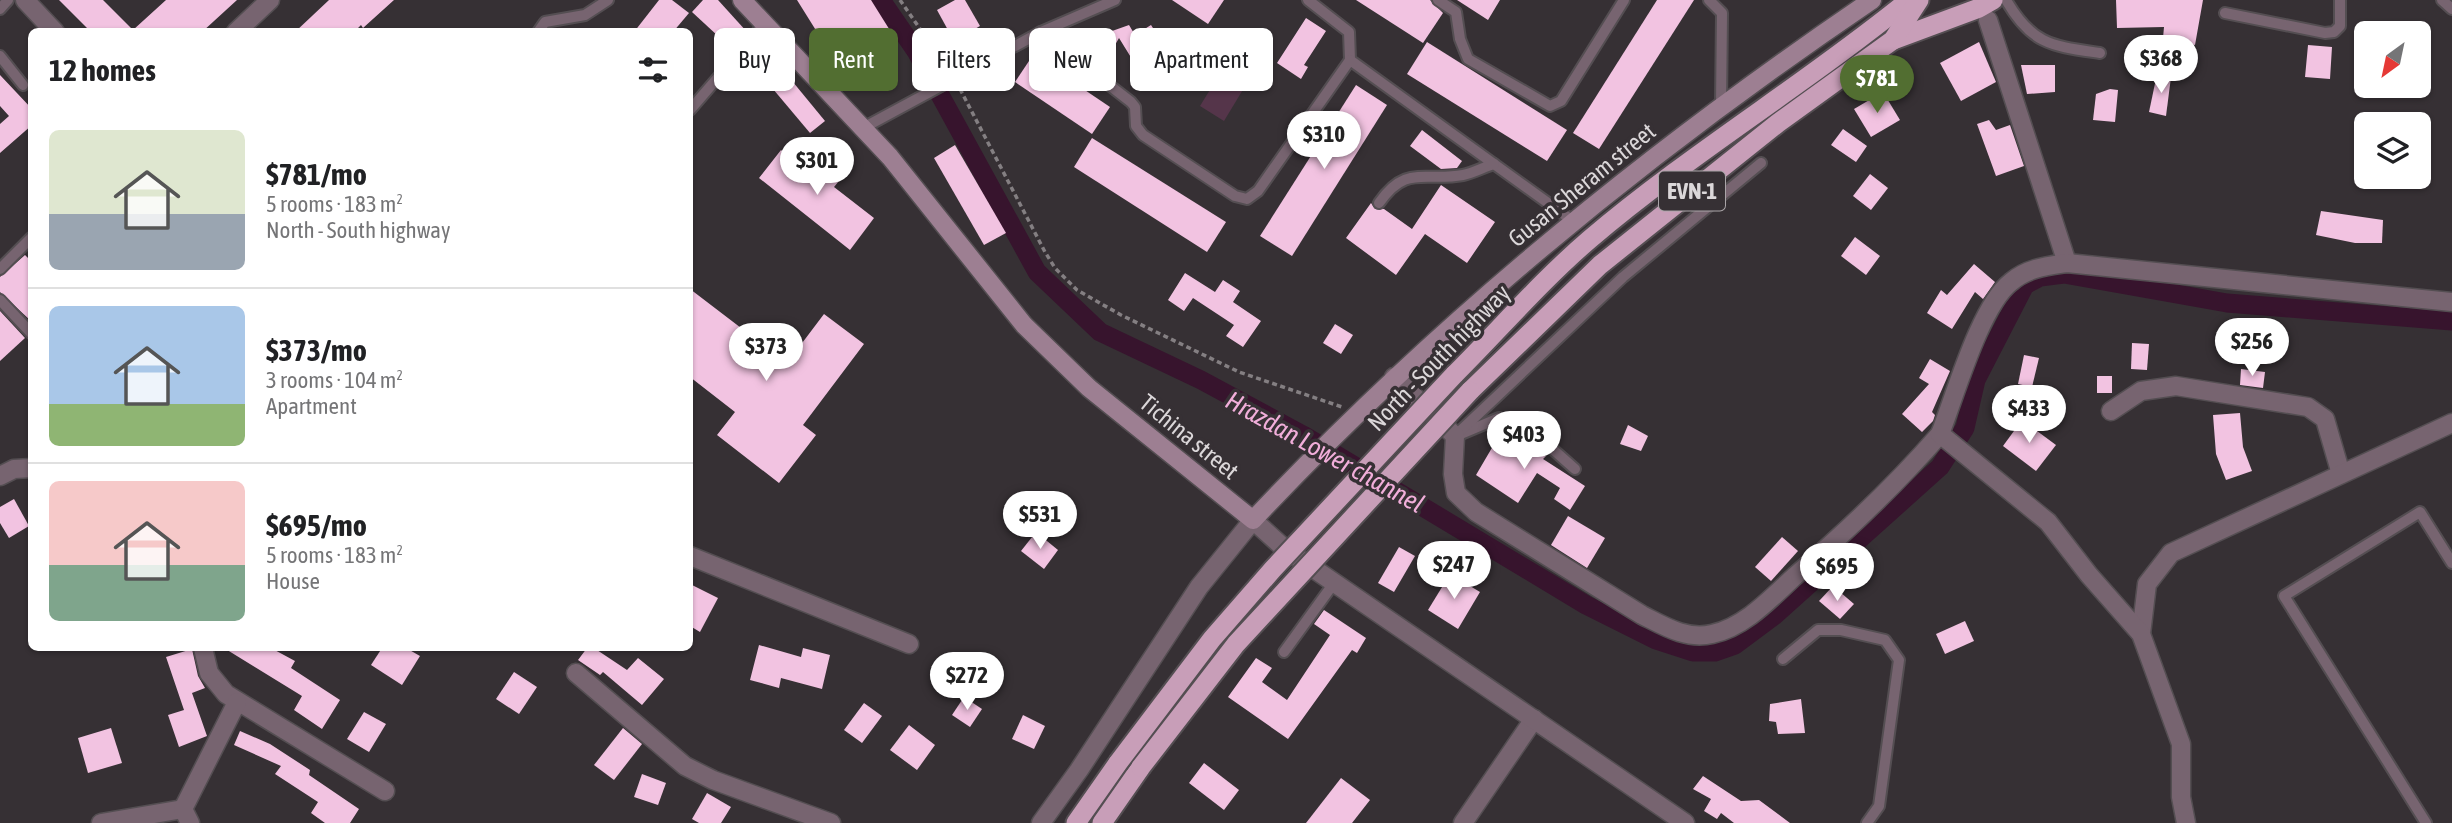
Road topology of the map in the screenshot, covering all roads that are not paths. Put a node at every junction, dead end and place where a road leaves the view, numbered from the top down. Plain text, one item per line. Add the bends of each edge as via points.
1 (8, 0) edge
2 (25, 0) edge
3 (270, 0) edge
4 (608, 0) edge
5 (742, 0) edge
6 (1115, 0) edge
7 (1308, 0) edge
8 (1438, 0) edge
9 (1624, 0) edge
10 (1709, 0) edge
11 (1872, 0) edge
12 (1909, 0) edge
13 (1919, 0) edge
14 (1993, 0) edge
15 (2006, 0) edge
16 (2340, 0) edge
17 (2442, 0) edge
18 (0, 9) edge
19 (2452, 9) edge
20 (2225, 13) dead end
21 (1988, 20) dead end
22 (764, 24) junction
23 (51, 28) edge
24 (240, 28) edge
25 (541, 28) edge
26 (1052, 28) edge
27 (1029, 39) edge
28 (1893, 40) junction
29 (2100, 53) dead end
30 (0, 56) edge
31 (1350, 60) junction
32 (23, 85) dead end
33 (1115, 91) edge
34 (1721, 106) junction
35 (693, 107) edge
36 (863, 128) junction
37 (1761, 163) dead end
38 (1494, 164) junction
39 (1379, 202) dead end
40 (1573, 221) junction
41 (28, 241) edge
42 (2067, 263) junction
43 (0, 269) edge
44 (0, 300) edge
45 (2452, 302) edge
46 (28, 330) edge
47 (1394, 377) junction
48 (2111, 411) dead end
49 (2452, 423) edge
50 (1455, 436) junction
51 (1944, 437) junction
52 (28, 468) edge
53 (1575, 469) dead end
54 (2341, 474) junction
55 (0, 476) edge
56 (1253, 520) junction
57 (693, 557) edge
58 (2452, 562) edge
59 (1334, 583) junction
60 (2141, 634) junction
61 (909, 644) dead end
62 (204, 651) edge
63 (1284, 652) dead end
64 (1783, 659) dead end
65 (576, 673) dead end
66 (237, 702) junction
67 (1534, 719) junction
68 (385, 791) dead end
69 (187, 816) edge
70 (102, 823) edge
71 (831, 823) edge
72 (1041, 823) edge
73 (1076, 823) edge
74 (1102, 823) edge
75 (1463, 823) edge
76 (1685, 823) edge
77 (1867, 823) edge
78 (2186, 823) edge
79 (2426, 823) edge

1 - 18 lane
2 - 23 street
3 - 24 street
4 - 25 lane via 585,15 545,22
5 - 22 main road, Tichina street
6 - 26 lane
7 - 31 lane via 1349,32
8 - 9 lane via 1456,12 1468,59 1550,106 1561,101
10 - 34 lane via 1721,13
11 - 34 main road, Gusan Sheram street
12 - 73 highway, North - South highway / EVN-1, bridge via 1851,48 1741,124 1589,240 1454,375 1272,569 1197,658
13 - 28 highway, North - South highway / EVN-1
14 - 28 highway, North - South highway
15 - 29 lane via 2019,22 2050,46
16 - 20 lane via 2340,26 2334,32
17 - 19 lane
21 - 42 street
22 - 35 lane
22 - 36 main road, Tichina street
27 - 36 lane
28 - 74 highway, North - South highway / EVN-1, bridge via 1778,123 1600,265 1470,391 1236,644
30 - 32 lane
31 - 33 lane via 1258,191 1247,199 1235,196 1143,135 1136,126 1135,107
31 - 38 lane
34 - 40 main road, Gusan Sheram street
36 - 56 main road, Tichina street via 1024,325 1089,388
37 - 50 lane via 1623,277
38 - 39 lane via 1463,175 1412,175 1391,186
38 - 40 lane
40 - 47 main road, Gusan Sheram street
41 - 43 lane
42 - 45 street
42 - 51 street via 2035,268 2010,282 1987,313
44 - 46 lane
47 - 50 street
47 - 56 main road, Gusan Sheram street
48 - 54 street via 2141,391 2176,386 2308,407 2325,419
49 - 54 street
50 - 51 street via 1456,493 1476,512 1642,615 1693,636 1713,634 1753,613
50 - 53 lane via 1499,418 1540,438
51 - 60 street via 2048,522
52 - 55 street
54 - 60 street via 2171,553 2147,584
56 - 59 street, Tichina street via 1284,549
56 - 72 street via 1199,587
57 - 61 street
58 - 79 lane via 2420,512 2284,596
59 - 63 lane
59 - 67 street, Tichina street
60 - 78 street via 2181,744
62 - 66 street via 209,673
64 - 77 lane via 1818,630 1841,630 1885,640 1899,660 1880,806
65 - 71 street via 685,766
66 - 68 street
66 - 69 street
67 - 75 street
67 - 76 street, Tichina street
69 - 70 street

